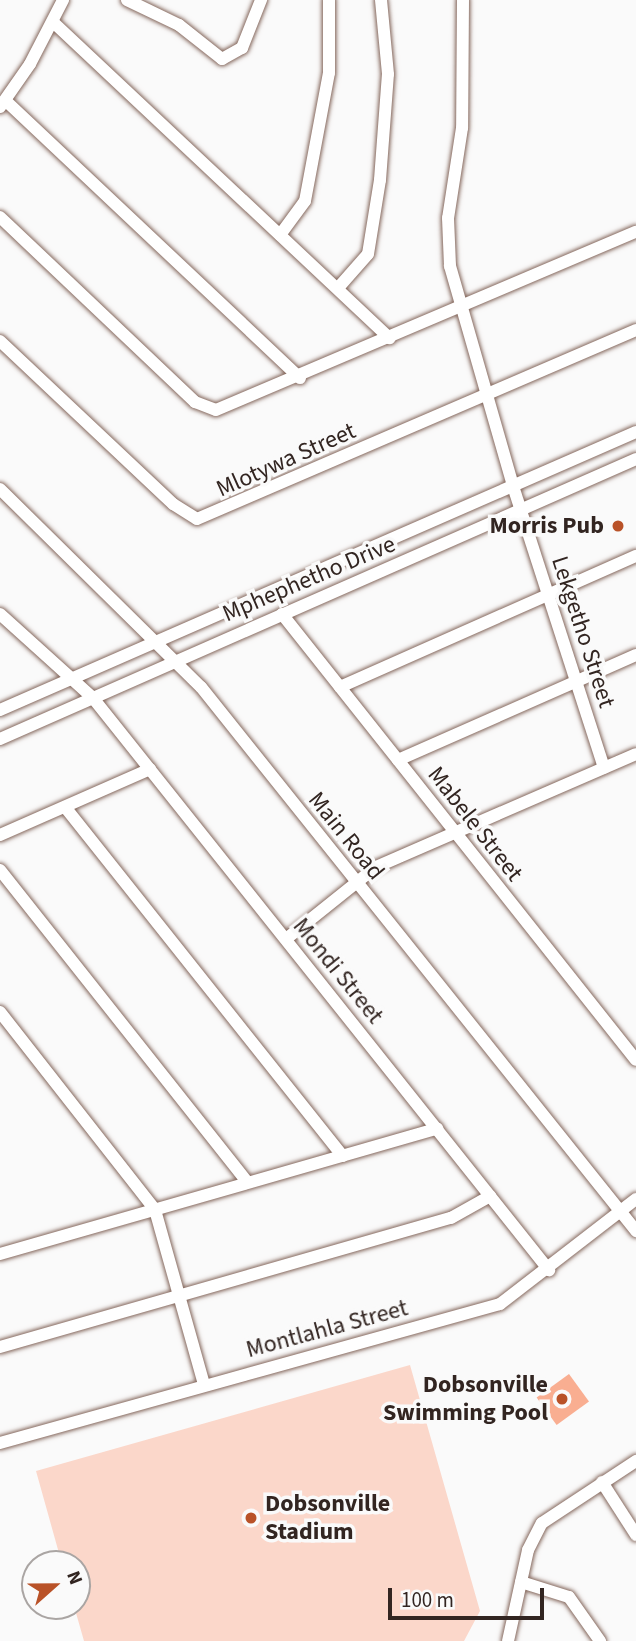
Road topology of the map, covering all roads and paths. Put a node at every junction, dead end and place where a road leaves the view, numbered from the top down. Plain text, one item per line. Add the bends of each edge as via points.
1 (63, 0) edge
2 (127, 0) edge
3 (261, 0) edge
4 (328, 0) edge
5 (381, 0) edge
6 (463, 0) edge
7 (52, 22) junction
8 (3, 104) edge
9 (0, 217) edge
10 (636, 232) edge
11 (280, 235) junction
12 (338, 288) junction
13 (459, 309) junction
14 (636, 330) edge
15 (390, 338) junction
16 (0, 341) edge
17 (300, 378) junction
18 (489, 394) junction
19 (636, 432) edge
20 (636, 459) edge
21 (513, 486) junction
22 (0, 489) edge
23 (521, 509) junction
24 (636, 556) edge
25 (550, 594) junction
26 (0, 614) edge
27 (282, 614) junction
28 (159, 642) junction
29 (636, 654) edge
30 (177, 659) junction
31 (70, 679) junction
32 (576, 681) junction
33 (340, 687) junction
34 (93, 698) junction
35 (0, 710) edge
36 (0, 738) edge
37 (636, 754) edge
38 (398, 760) junction
39 (604, 768) junction
40 (150, 769) junction
41 (65, 807) junction
42 (456, 834) junction
43 (0, 835) edge
44 (0, 870) edge
45 (357, 883) junction
46 (286, 939) junction
47 (0, 1012) edge
48 (636, 1060) edge
49 (437, 1129) junction
50 (343, 1156) junction
51 (247, 1182) junction
52 (491, 1196) junction
53 (636, 1199) edge
54 (155, 1210) junction
55 (620, 1211) junction
56 (636, 1231) edge
57 (0, 1254) edge
58 (549, 1270) junction
59 (180, 1296) junction
60 (0, 1348) edge
61 (204, 1384) junction
62 (0, 1443) edge
63 (636, 1461) edge
64 (602, 1482) junction
65 (636, 1535) edge
66 (522, 1582) junction
67 (508, 1641) edge
68 (600, 1641) edge

1 - 7 street
2 - 3 street via 174,22 222,60 242,48
4 - 11 street via 329,73 305,201
5 - 12 street via 388,74 380,180 368,254
6 - 13 street, Lekgetho Street via 462,128 447,234
7 - 8 street
7 - 11 street
8 - 17 street
9 - 17 street via 195,402 223,410
10 - 13 street
11 - 12 street
12 - 15 street
13 - 15 street
13 - 18 street, Lekgetho Street
14 - 18 street, Mlotywa Street
15 - 17 street
16 - 18 street, Mlotywa Street via 192,518 213,516
18 - 21 street, Lekgetho Street
19 - 21 street, Mphephetho Drive
20 - 23 street, Mphephetho Drive
21 - 23 street, Lekgetho Street
21 - 28 street, Mphephetho Drive
22 - 28 street, Main Road
23 - 25 street, Lekgetho Street
23 - 27 street, Mphephetho Drive
24 - 25 street
25 - 32 street, Lekgetho Street
25 - 33 street
26 - 31 street, Mondi Street
27 - 30 street, Mphephetho Drive
27 - 33 street, Mabele Street
28 - 30 street, Main Road
28 - 31 street, Mphephetho Drive
29 - 32 street
30 - 34 street, Mphephetho Drive
30 - 45 street, Main Road
31 - 34 street, Mondi Street
31 - 35 street, Mphephetho Drive
32 - 38 street
32 - 39 street, Lekgetho Street
33 - 38 street, Mabele Street
34 - 36 street, Mphephetho Drive
34 - 40 street, Mondi Street
37 - 39 street
38 - 42 street, Mabele Street
39 - 42 street
40 - 41 street
40 - 46 street, Mondi Street
41 - 43 street
41 - 50 street
42 - 45 street via 376,867
42 - 48 street, Mabele Street
44 - 51 street
45 - 46 street
45 - 55 street, Main Road
46 - 49 street, Mondi Street
47 - 54 street
49 - 50 street
49 - 52 street, Mondi Street
50 - 51 street
51 - 54 street
52 - 58 street, Mondi Street
52 - 59 street via 451,1218
53 - 55 street, Montlahla Street
54 - 57 street
54 - 59 street
55 - 56 street, Main Road
55 - 58 street, Montlahla Street
58 - 61 street, Montlahla Street via 511,1298 488,1307
59 - 60 street
59 - 61 street
61 - 62 street, Montlahla Street
63 - 64 street
64 - 65 street
64 - 66 street via 542,1522
66 - 67 street
66 - 68 street via 569,1597

